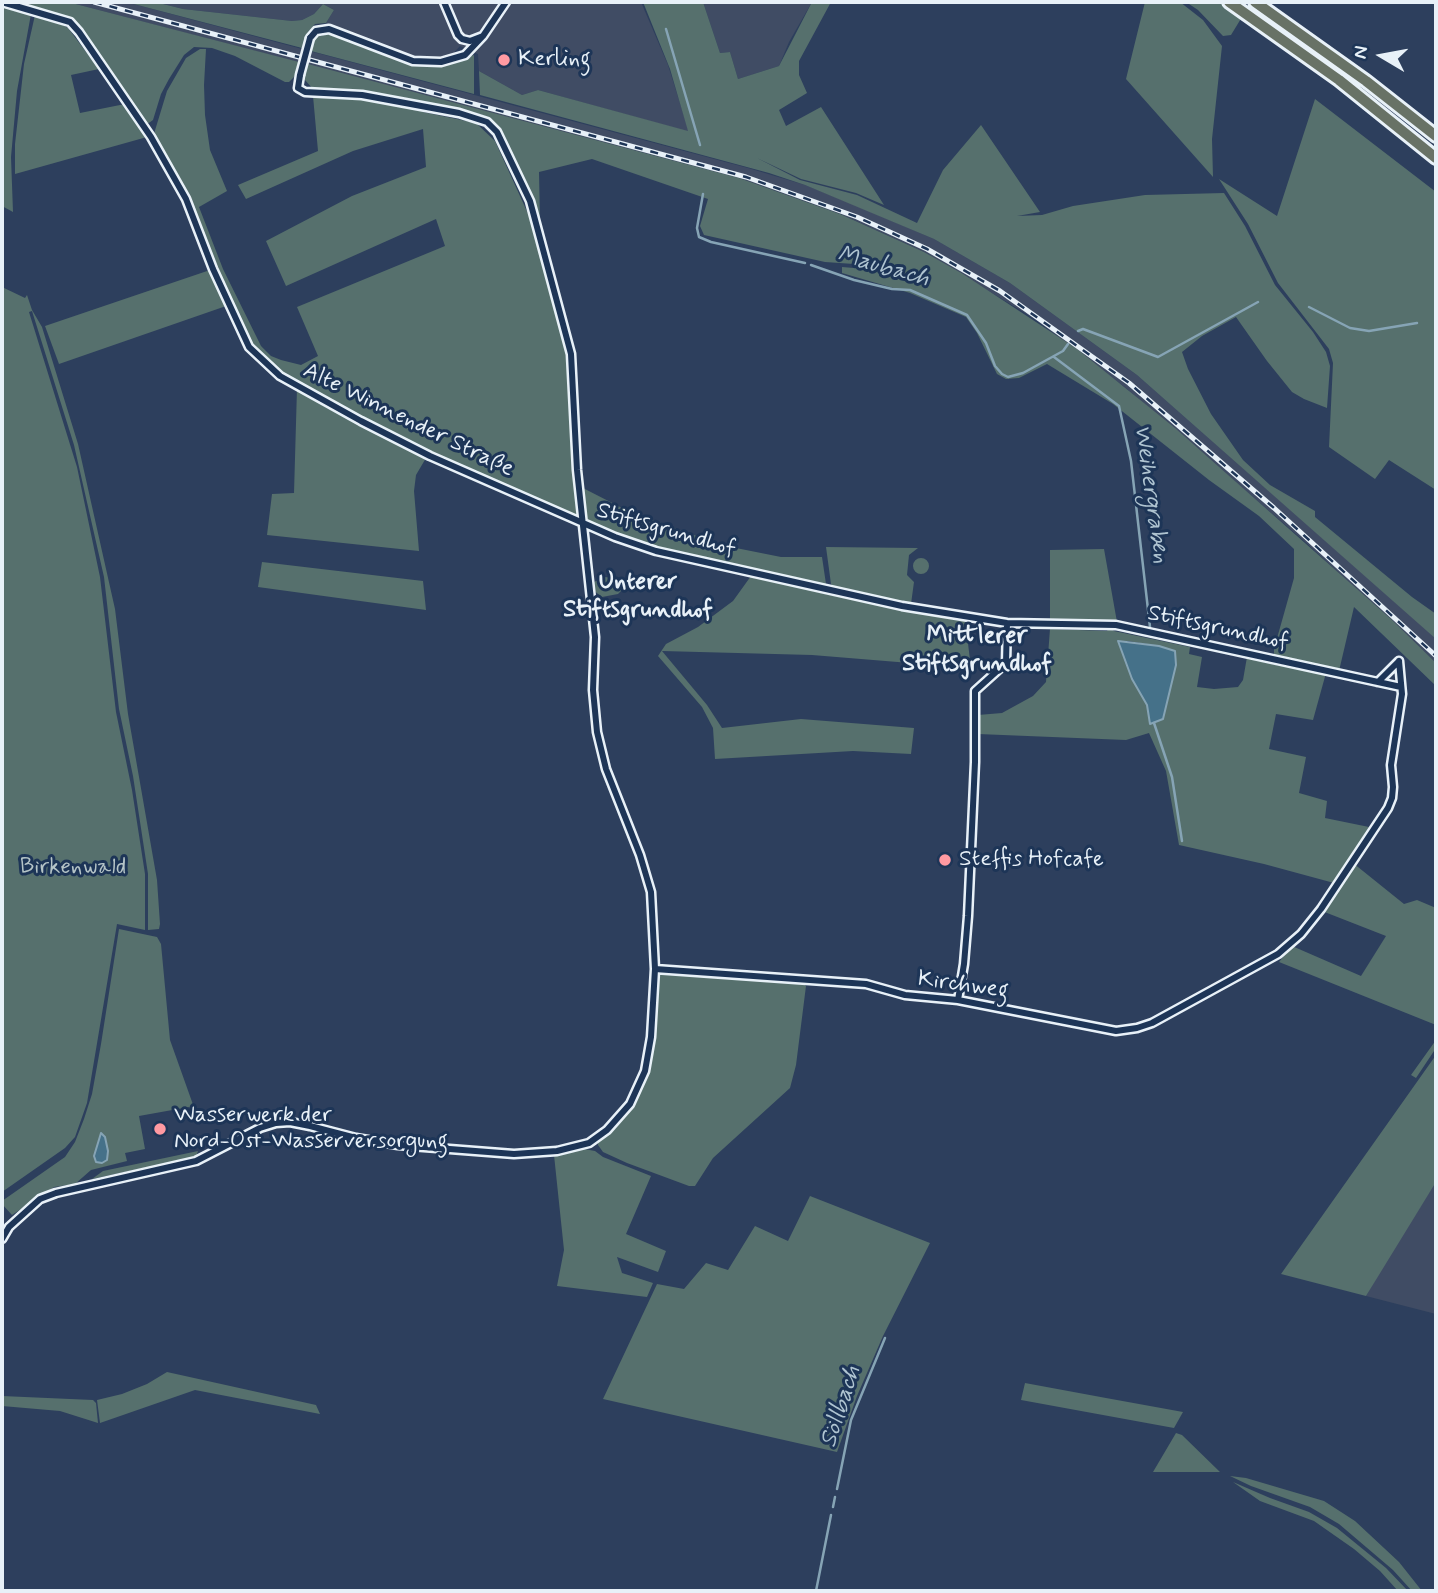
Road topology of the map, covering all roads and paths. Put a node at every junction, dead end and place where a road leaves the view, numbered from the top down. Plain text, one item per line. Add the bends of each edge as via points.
1 (2, 2) edge
2 (444, 2) edge
3 (506, 2) edge
4 (1229, 2) edge
5 (1255, 2) edge
6 (483, 36) junction
7 (1436, 136) edge
8 (1436, 158) edge
9 (583, 523) junction
10 (1007, 623) junction
11 (1378, 682) junction
12 (1401, 687) junction
13 (655, 969) junction
14 (958, 1000) junction
15 (2, 1239) edge

1 - 9 street, Alte Winnender Straße via 70,22 79,32 149,134 186,199 249,347 280,376 429,456
2 - 6 street via 462,39
3 - 6 street
4 - 8 highway via 1339,80
5 - 7 highway
6 - 9 street, bridge via 465,55 441,62 413,61 329,29 316,31 310,38 298,88 459,113 482,119 497,132 530,201 571,354
9 - 10 street, Stiftsgrundhof via 656,551 890,604
9 - 13 street, Stiftsgrundhof via 595,637 597,732 651,892
10 - 11 street, Stiftsgrundhof via 1116,625
10 - 14 street via 1006,663 975,691 967,940
11 - 12 street, Stiftsgrundhof
11 - 12 street via 1399,661
12 - 14 street, Kirchweg via 1388,807 1321,909 1278,954 1137,1028 1116,1031
13 - 14 street, Kirchweg via 866,984 905,995
13 - 15 street, Stiftsgrundhof via 650,1048 641,1083 619,1118 589,1143 557,1152 502,1154 398,1145 290,1122 276,1124 196,1161 40,1199

